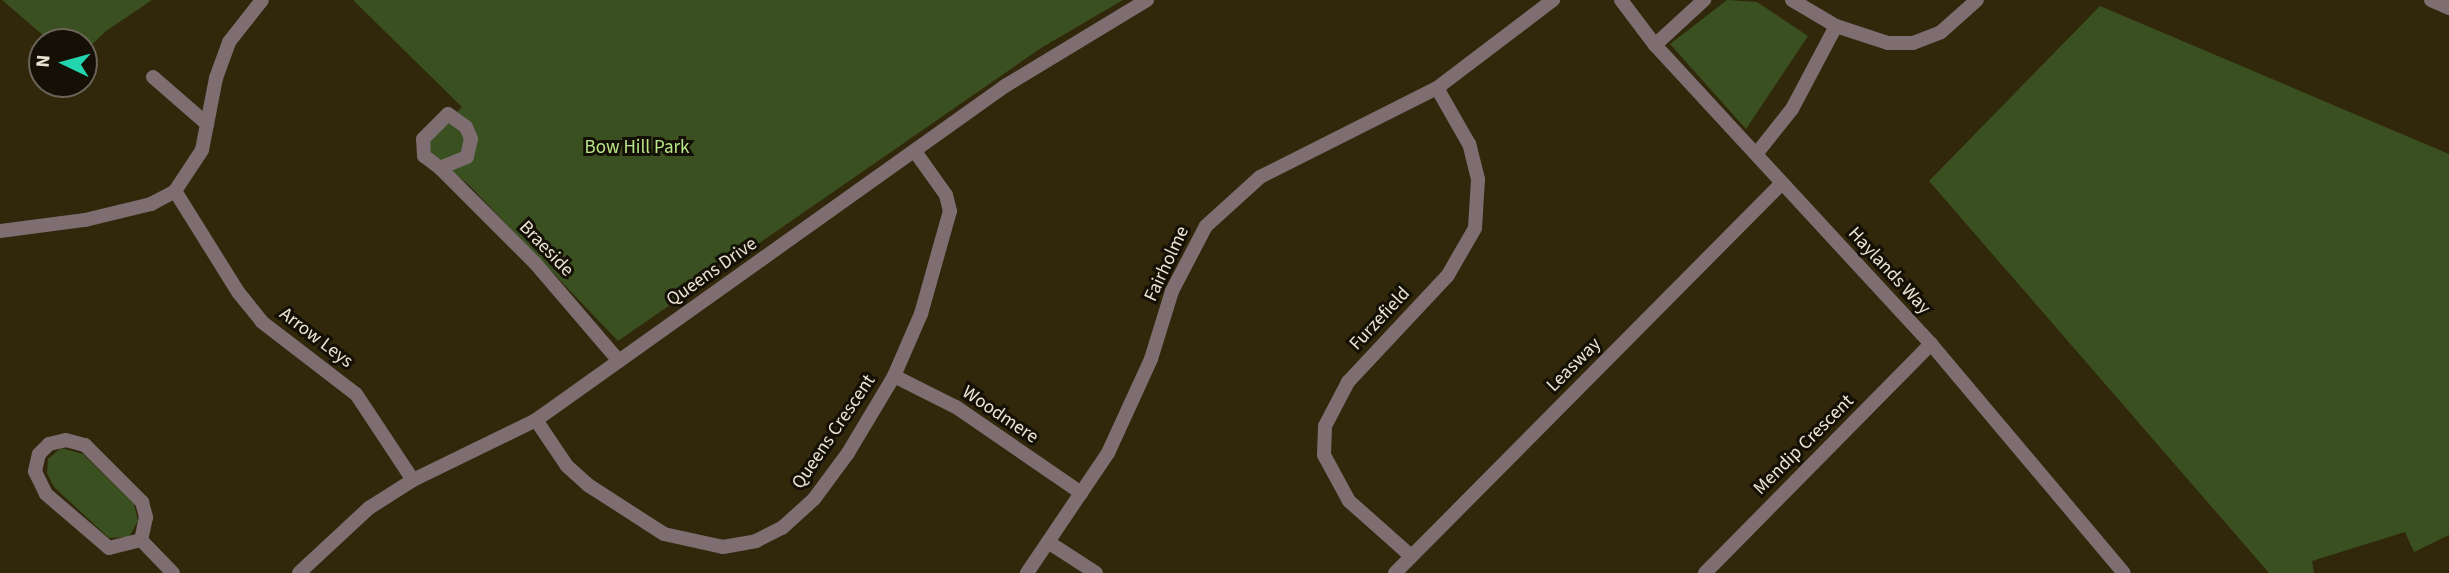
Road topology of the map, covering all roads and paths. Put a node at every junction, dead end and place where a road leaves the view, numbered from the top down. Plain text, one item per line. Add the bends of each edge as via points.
1 (262, 0) edge
2 (1147, 0) edge
3 (1553, 0) edge
4 (1621, 0) edge
5 (1704, 0) edge
6 (1792, 0) edge
7 (1977, 0) edge
8 (2431, 0) edge
9 (2449, 8) edge
10 (1836, 26) junction
11 (1655, 45) junction
12 (153, 77) dead end
13 (1437, 88) junction
14 (207, 124) junction
15 (916, 153) junction
16 (1757, 153) junction
17 (440, 168) dead end
18 (1782, 184) junction
19 (175, 191) junction
20 (0, 230) edge
21 (1931, 344) junction
22 (619, 361) junction
23 (894, 376) junction
24 (536, 420) junction
25 (413, 480) junction
26 (1081, 493) junction
27 (141, 540) junction
28 (1048, 542) junction
29 (1411, 556) junction
30 (173, 573) edge
31 (299, 573) edge
32 (1027, 573) edge
33 (1096, 573) edge
34 (1395, 573) edge
35 (1705, 573) edge
36 (2124, 573) edge

1 - 14 street via 229,42
2 - 15 street, Queens Drive via 1005,86
3 - 13 street, Fairholme
4 - 11 street, Haylands Way
5 - 11 street
6 - 10 street
7 - 10 street via 1941,32 1913,43 1867,39
8 - 9 street
10 - 16 street via 1792,109
11 - 16 street, Haylands Way
12 - 14 street
13 - 26 street, Fairholme via 1260,177 1206,226 1172,291 1129,412
13 - 29 street, Furzefield via 1469,144 1478,179 1475,228 1448,275 1348,382 1325,426 1324,455 1349,501
14 - 19 street via 202,150
15 - 22 street, Queens Drive
15 - 23 street, Queens Crescent via 946,195 950,211 921,314
16 - 18 street, Haylands Way
17 - 22 street, Braeside via 535,263
18 - 21 street, Haylands Way
18 - 29 street, Leasway
19 - 20 street via 151,204 85,220
19 - 25 street, Arrow Leys via 238,292 262,321 356,394
21 - 35 street, Mendip Crescent
21 - 36 street, Haylands Way
22 - 24 street, Queens Drive
23 - 24 street, Queens Crescent via 814,499 782,528 756,541 723,547 664,534 588,485 567,466
23 - 26 street, Woodmere via 956,407
24 - 25 street, Queens Drive
25 - 31 street, Queens Drive via 369,508
26 - 28 street, Fairholme
27 - 27 street via 109,548 94,539 46,494 35,471 39,454 49,444 66,440 85,445 142,502 146,517
27 - 30 street
28 - 32 street, Fairholme
28 - 33 street
29 - 34 street, Leasway

